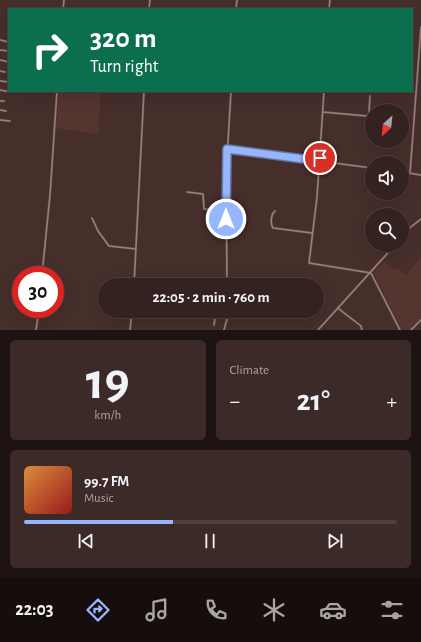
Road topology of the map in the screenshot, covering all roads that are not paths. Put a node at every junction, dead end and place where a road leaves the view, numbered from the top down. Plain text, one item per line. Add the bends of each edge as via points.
1 (421, 27) edge
2 (0, 71) edge
3 (5, 72) dead end
4 (418, 78) junction
5 (421, 78) edge
6 (57, 92) edge
7 (144, 92) edge
8 (230, 92) edge
9 (324, 92) edge
10 (370, 96) dead end
11 (0, 101) edge
12 (4, 101) dead end
13 (0, 110) edge
14 (6, 111) dead end
15 (323, 112) junction
16 (0, 120) edge
17 (10, 121) dead end
18 (227, 149) junction
19 (319, 161) junction
20 (365, 167) edge
21 (410, 173) joint
22 (421, 175) edge
23 (187, 192) dead end
24 (226, 211) junction
25 (275, 211) dead end
26 (92, 218) dead end
27 (421, 219) edge
28 (409, 228) edge
29 (312, 233) junction
30 (136, 249) junction
31 (389, 252) edge
32 (43, 266) edge
33 (371, 273) junction
34 (134, 278) edge
35 (227, 278) edge
36 (339, 309) junction
37 (38, 318) edge
38 (131, 318) edge
39 (215, 318) edge
40 (227, 318) edge
41 (421, 320) edge
42 (214, 325) dead end
43 (36, 330) edge
44 (130, 330) edge
45 (224, 330) edge
46 (318, 330) edge
47 (362, 330) edge
48 (400, 330) edge
49 (411, 330) edge

1 - 4 street
2 - 3 street
4 - 5 street
4 - 21 street
6 - 32 street
7 - 30 street
8 - 18 street
9 - 15 street
10 - 15 street via 367,116
11 - 12 street
13 - 14 street
15 - 19 street
16 - 17 street
18 - 19 street
18 - 24 street
19 - 20 street
19 - 29 street
21 - 22 street
23 - 24 street via 202,194 204,209
24 - 35 street
25 - 29 street via 272,214 273,228
26 - 30 street via 108,246
27 - 28 street
29 - 33 street via 310,264
30 - 34 street
31 - 33 street
33 - 36 street
33 - 48 street
36 - 46 street
36 - 47 street
37 - 43 street
38 - 44 street
39 - 42 street
40 - 45 street
41 - 49 street

